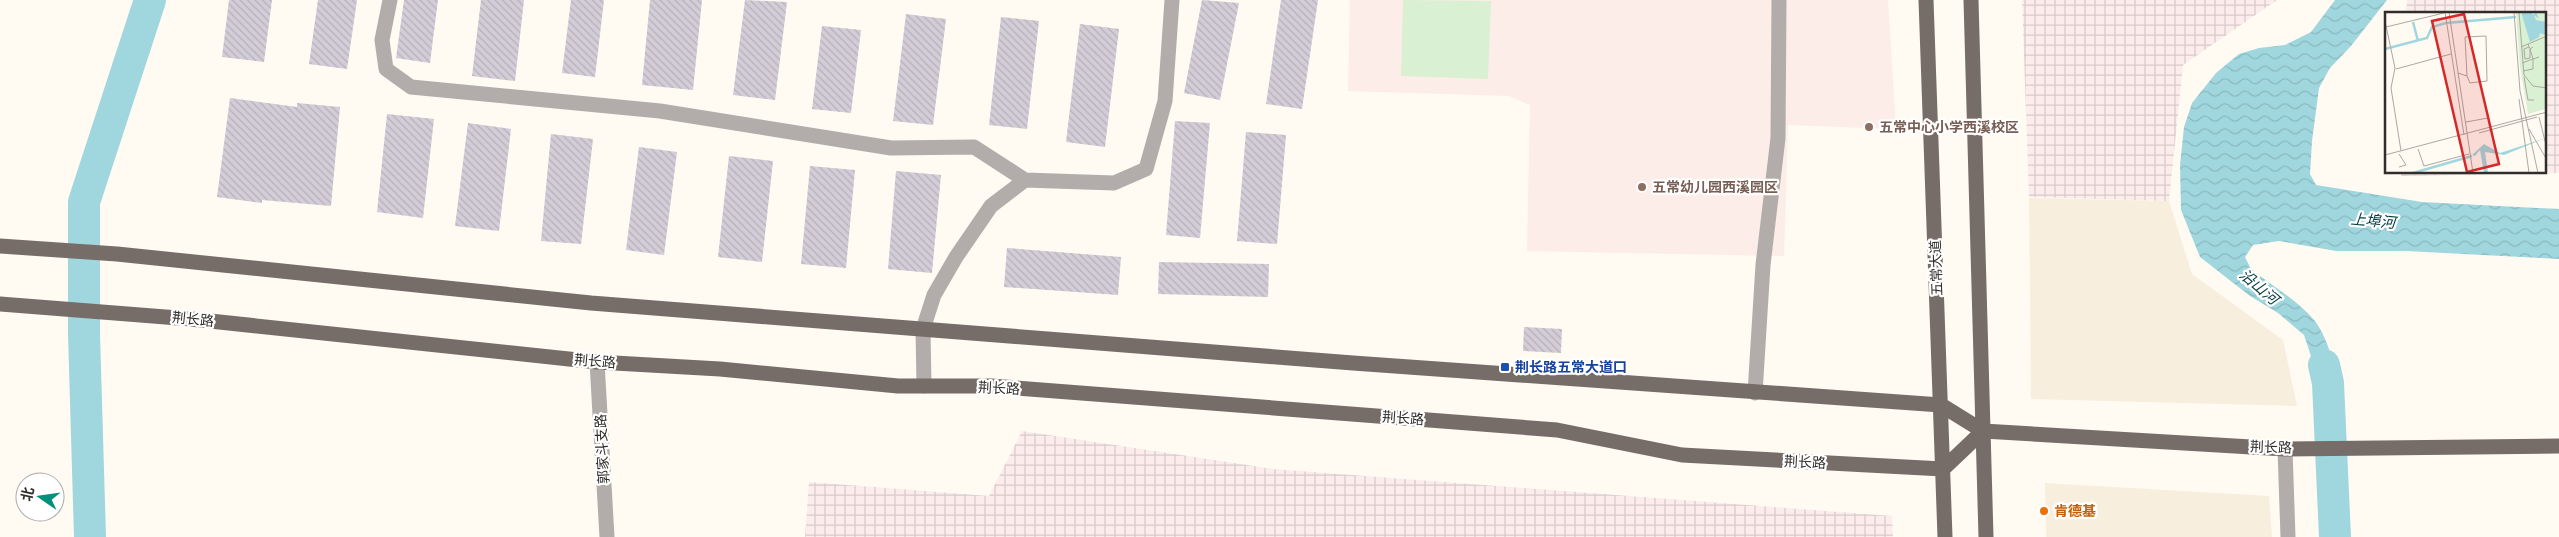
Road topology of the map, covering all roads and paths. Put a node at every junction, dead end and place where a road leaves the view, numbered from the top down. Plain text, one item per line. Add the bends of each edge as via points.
1 (390, 0) edge
2 (1172, 0) edge
3 (1779, 0) edge
4 (1926, 0) edge
5 (1971, 0) edge
6 (1026, 180) junction
7 (0, 246) edge
8 (0, 304) edge
9 (923, 330) junction
10 (597, 362) junction
11 (924, 386) junction
12 (1755, 393) junction
13 (1942, 405) junction
14 (1983, 431) junction
15 (2559, 446) edge
16 (2285, 449) junction
17 (1943, 469) junction
18 (607, 537) edge
19 (1945, 537) edge
20 (1986, 537) edge
21 (2288, 537) edge

1 - 6 street via 382,40 386,68 411,87 660,111 891,148 974,147
2 - 6 street via 1165,101 1146,169 1114,183
3 - 12 street via 1778,138 1763,265
4 - 13 main road, 五常大道
5 - 14 main road
6 - 9 street via 992,206 956,257 934,295
7 - 9 main road, 荆长路 via 117,254 591,303
8 - 10 main road, 荆长路 via 129,313
9 - 11 street
9 - 12 main road, 荆长路
10 - 11 main road, 荆长路
10 - 18 street, 郭家斗支路
11 - 17 main road, 荆长路 via 1000,387 1557,430 1682,456
12 - 13 main road, 荆长路
13 - 14 main road, 荆长路
13 - 17 main road, 五常大道
14 - 16 main road, 荆长路
14 - 17 main road
14 - 20 main road
15 - 16 main road, 荆长路
16 - 21 street
17 - 19 main road, 五常大道

